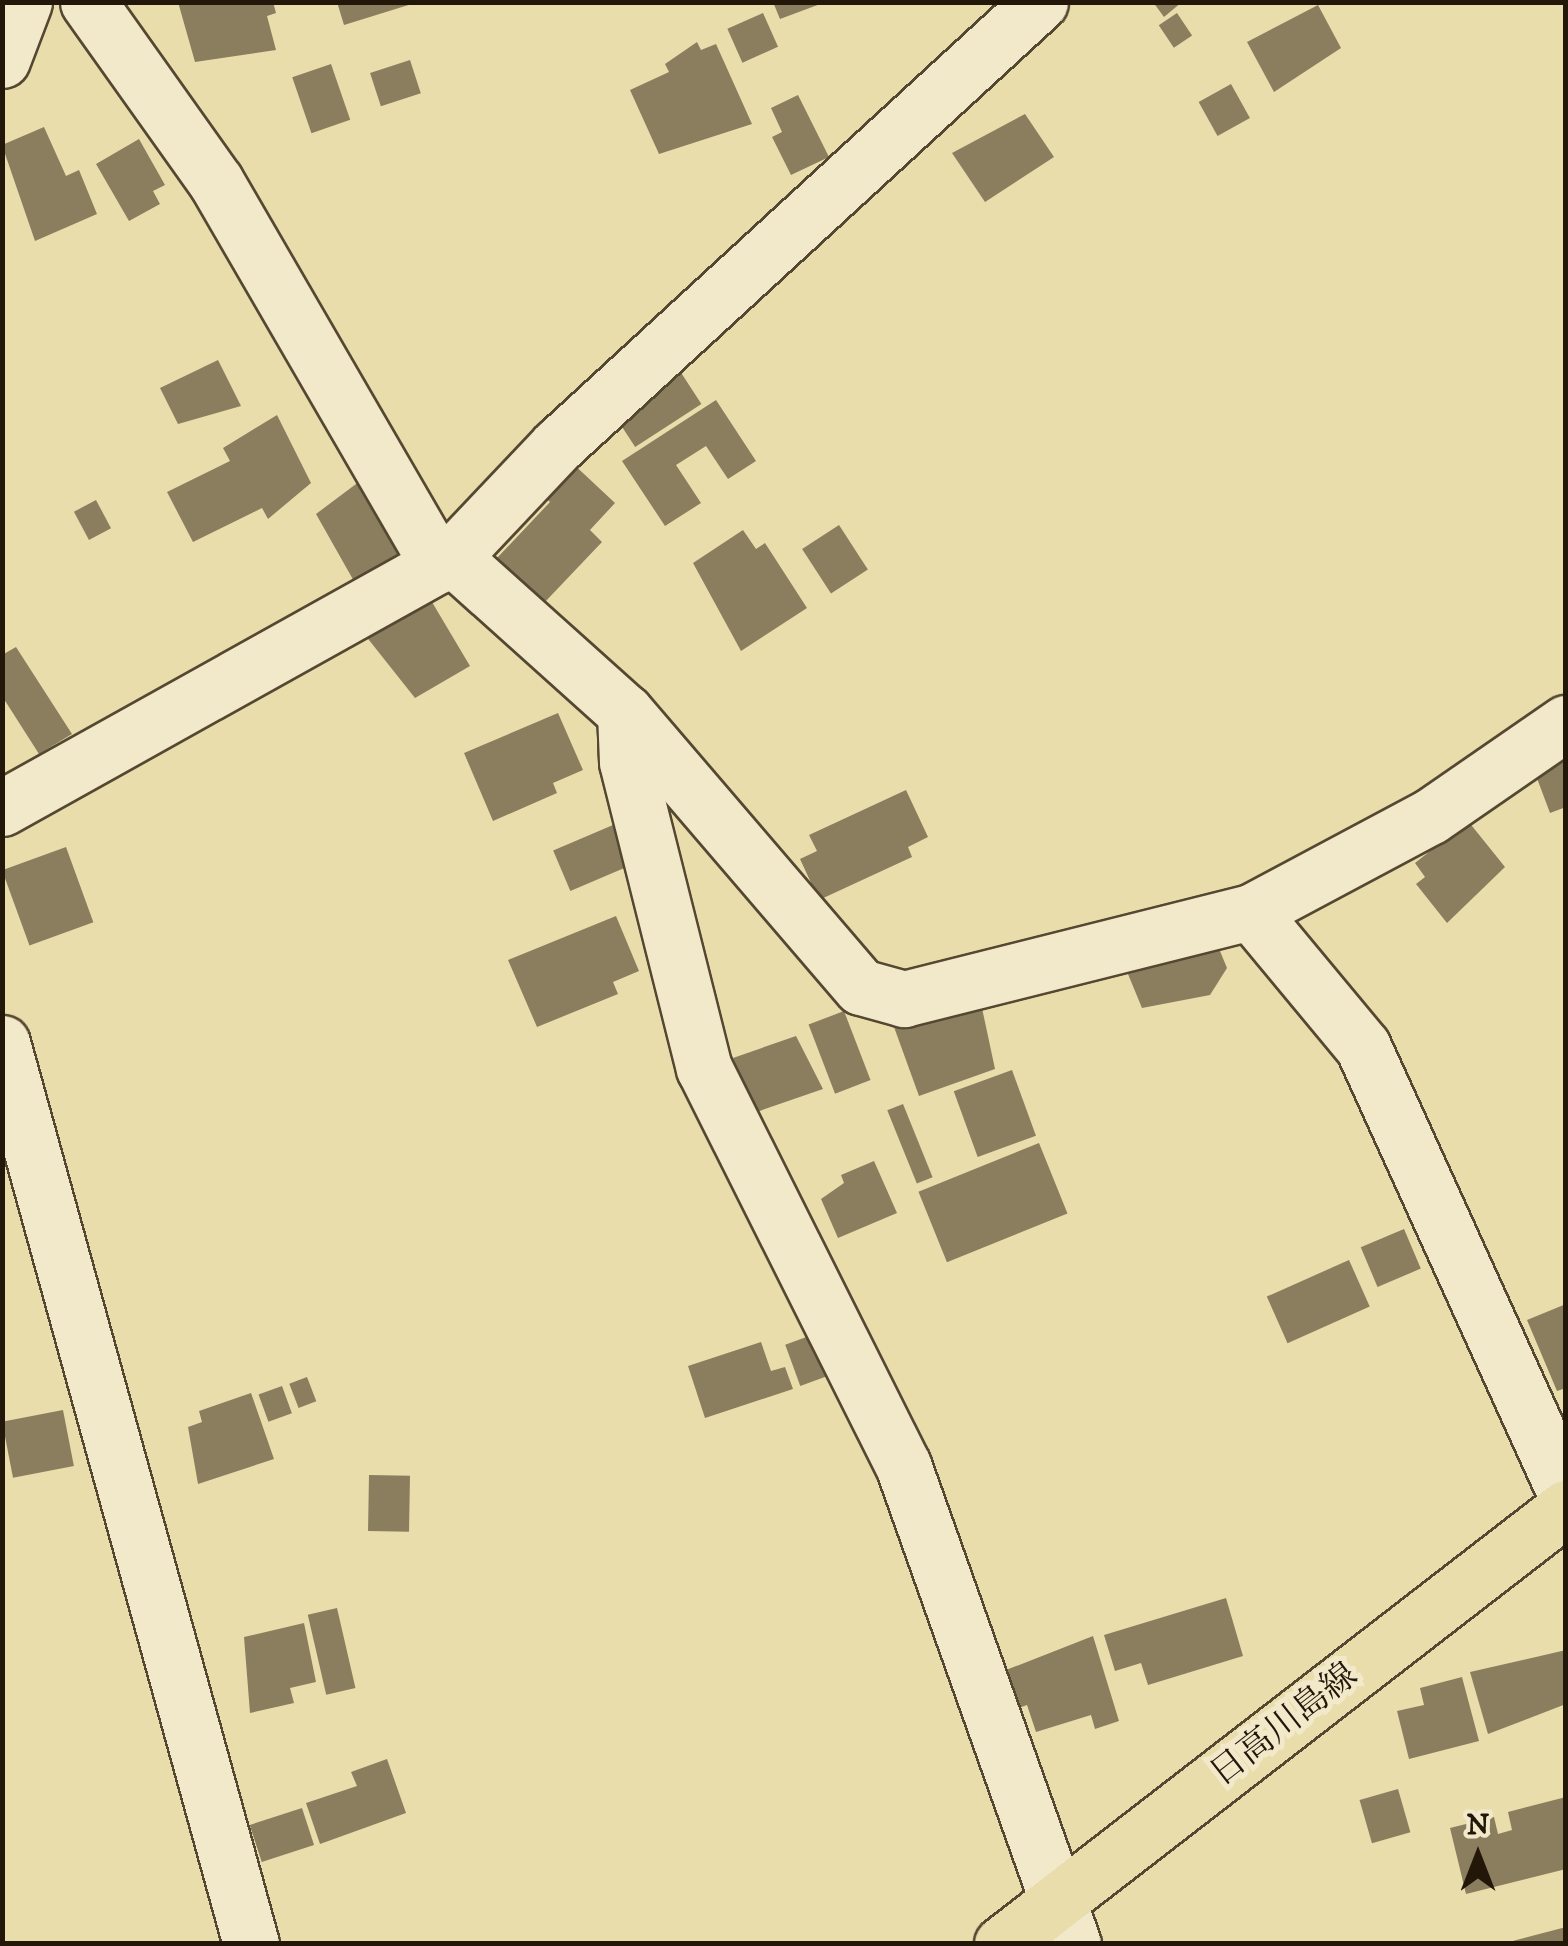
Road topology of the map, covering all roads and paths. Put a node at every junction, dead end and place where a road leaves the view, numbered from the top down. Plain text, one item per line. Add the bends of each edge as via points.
1 (24, 2) edge
2 (88, 2) edge
3 (1040, 2) edge
4 (2, 60) edge
5 (445, 561) junction
6 (625, 712) junction
7 (1566, 723) edge
8 (2, 808) edge
9 (1250, 912) junction
10 (2, 1044) edge
11 (1566, 1494) edge
12 (1566, 1508) edge
13 (1066, 1921) edge
14 (251, 1944) edge
15 (1002, 1944) edge

1 - 4 street
2 - 5 street via 216,182
3 - 5 street via 558,446
5 - 6 street
5 - 8 street
6 - 9 street via 860,987 904,999
6 - 13 street via 627,762 704,1068 904,1465
7 - 9 street via 1431,816
9 - 11 street via 1363,1047
10 - 14 street
12 - 13 main road, 日高川島線
13 - 15 main road, 日高川島線

